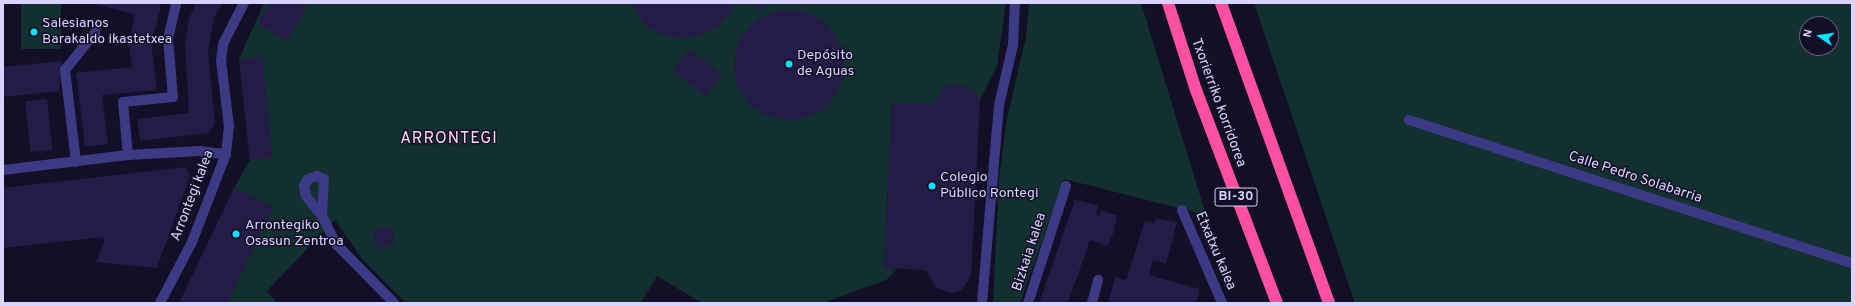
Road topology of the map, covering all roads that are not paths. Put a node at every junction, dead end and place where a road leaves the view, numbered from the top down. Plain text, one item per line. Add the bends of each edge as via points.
1 (176, 3) edge
2 (244, 3) edge
3 (1015, 3) edge
4 (1168, 3) edge
5 (1221, 3) edge
6 (95, 33) dead end
7 (1409, 120) dead end
8 (226, 154) junction
9 (128, 156) junction
10 (76, 162) junction
11 (3, 170) edge
12 (1066, 186) dead end
13 (1182, 210) dead end
14 (322, 216) dead end
15 (1852, 263) edge
16 (1098, 280) dead end
17 (160, 303) edge
18 (394, 303) edge
19 (982, 303) edge
20 (1028, 303) edge
21 (1092, 303) edge
22 (1222, 303) edge
23 (1277, 303) edge
24 (1329, 303) edge

1 - 9 street via 168,39 173,97 123,102
2 - 8 street, Arrontegi kalea via 229,29 223,50 230,126
3 - 19 street via 1013,45 1000,105
4 - 23 highway, Txorierriko korridorea / BI-30 via 1196,90
5 - 24 highway
6 - 10 street via 65,70
7 - 15 street, Calle Pedro Solabarria
8 - 9 street via 200,151
8 - 17 street, Arrontegi kalea via 192,242
9 - 10 street
10 - 11 street
12 - 20 street, Bizkaia kalea
13 - 22 street, Etxatxu kalea
14 - 18 street via 337,245
16 - 21 street

